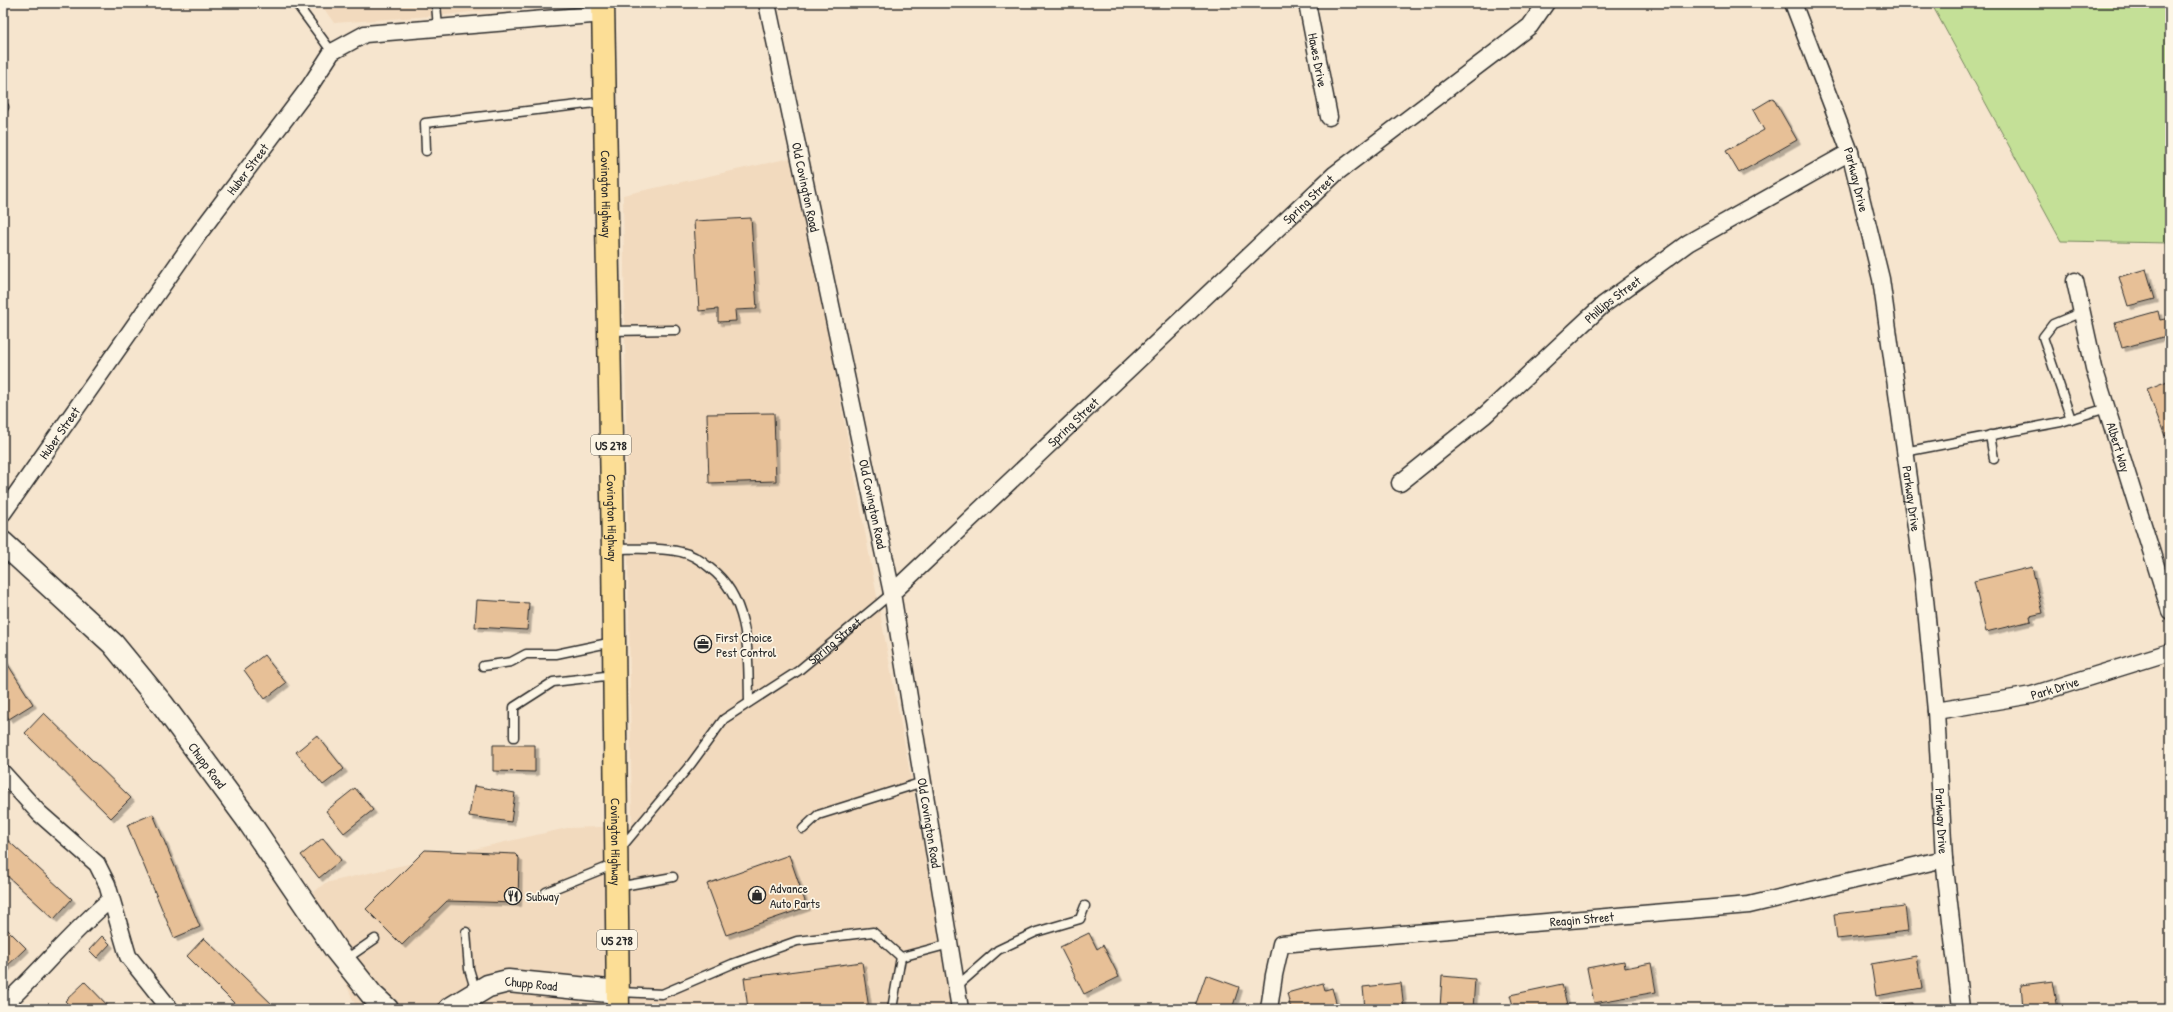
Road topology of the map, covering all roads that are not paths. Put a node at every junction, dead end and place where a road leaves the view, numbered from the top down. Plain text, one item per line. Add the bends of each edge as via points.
1 (296, 3) edge
2 (436, 3) edge
3 (767, 3) edge
4 (1307, 3) edge
5 (1546, 3) edge
6 (1793, 3) edge
7 (604, 8) edge
8 (438, 28) junction
9 (332, 52) junction
10 (605, 102) junction
11 (1330, 117) dead end
12 (426, 151) dead end
13 (1850, 152) junction
14 (2076, 281) dead end
15 (2082, 312) junction
16 (676, 330) dead end
17 (608, 331) junction
18 (2107, 408) junction
19 (2071, 419) junction
20 (1990, 435) junction
21 (1904, 452) junction
22 (1994, 460) dead end
23 (1400, 483) dead end
24 (3, 513) edge
25 (3, 543) edge
26 (613, 549) junction
27 (892, 593) junction
28 (2170, 611) edge
29 (614, 642) junction
30 (2170, 652) edge
31 (483, 666) dead end
32 (614, 675) junction
33 (749, 702) junction
34 (1936, 711) junction
35 (514, 737) dead end
36 (3, 773) edge
37 (923, 782) junction
38 (803, 829) dead end
39 (616, 859) junction
40 (1944, 859) junction
41 (673, 877) dead end
42 (616, 888) junction
43 (546, 892) dead end
44 (111, 899) junction
45 (1085, 906) dead end
46 (466, 932) dead end
47 (375, 940) dead end
48 (950, 944) junction
49 (901, 957) junction
50 (344, 960) junction
51 (957, 986) junction
52 (476, 993) junction
53 (618, 1001) edge
54 (3, 1006) edge
55 (170, 1009) edge
56 (387, 1009) edge
57 (450, 1009) edge
58 (892, 1009) edge
59 (960, 1009) edge
60 (1269, 1009) edge
61 (1961, 1009) edge

1 - 9 lane
2 - 8 lane
3 - 27 street, Old Covington Road
4 - 11 street, Hawes Drive
5 - 27 street, Spring Street via 1530,26 1335,174
6 - 13 street, Parkway Drive
7 - 8 street, Huber Street
7 - 10 main road, Covington Highway / US 278
8 - 9 street, Huber Street via 366,34
9 - 24 street, Huber Street via 310,86 200,232
10 - 12 lane via 425,123
10 - 17 main road, Covington Highway / US 278
13 - 21 street, Parkway Drive via 1881,279
13 - 23 street, Phillips Street via 1688,243 1615,296 1485,415
14 - 15 street, Albert Way
15 - 18 street, Albert Way via 2094,368
15 - 19 lane via 2053,324 2043,337
16 - 17 lane
17 - 26 main road, Covington Highway / US 278
18 - 19 lane
18 - 28 street, Albert Way
19 - 20 lane
20 - 21 lane
20 - 22 lane
21 - 34 street, Parkway Drive via 1923,578
25 - 50 street, Chupp Road via 113,644 164,704
26 - 29 main road, Covington Highway / US 278
26 - 33 lane via 682,552 701,561 723,578 738,603 745,627
27 - 33 lane, Spring Street via 798,671
27 - 37 street, Old Covington Road
29 - 31 lane via 556,654 526,654 511,662
29 - 32 main road, Covington Highway / US 278
30 - 34 street, Park Drive via 2032,695
32 - 35 lane via 553,682 514,708
32 - 39 main road, Covington Highway / US 278
33 - 39 lane, Spring Street via 724,719
34 - 40 street, Parkway Drive
36 - 44 street via 39,813 97,864
37 - 38 lane via 818,815
37 - 48 street, Old Covington Road
39 - 42 main road, Covington Highway / US 278
39 - 43 lane
40 - 60 street, Reagin Street via 1749,905 1281,944
40 - 61 street, Parkway Drive
41 - 42 lane
42 - 53 main road, Covington Highway / US 278
44 - 54 street via 90,916
44 - 55 street via 128,956
45 - 51 lane via 1080,919 1036,932 998,950
46 - 52 lane via 469,969
47 - 50 lane
48 - 49 lane
48 - 51 street, Old Covington Road
49 - 53 lane via 873,932 797,941 732,964 662,994
49 - 58 lane
50 - 56 street, Chupp Road via 372,995
51 - 59 street, Old Covington Road
52 - 53 street, Chupp Road via 488,986 508,981
52 - 57 street, Chupp Road

